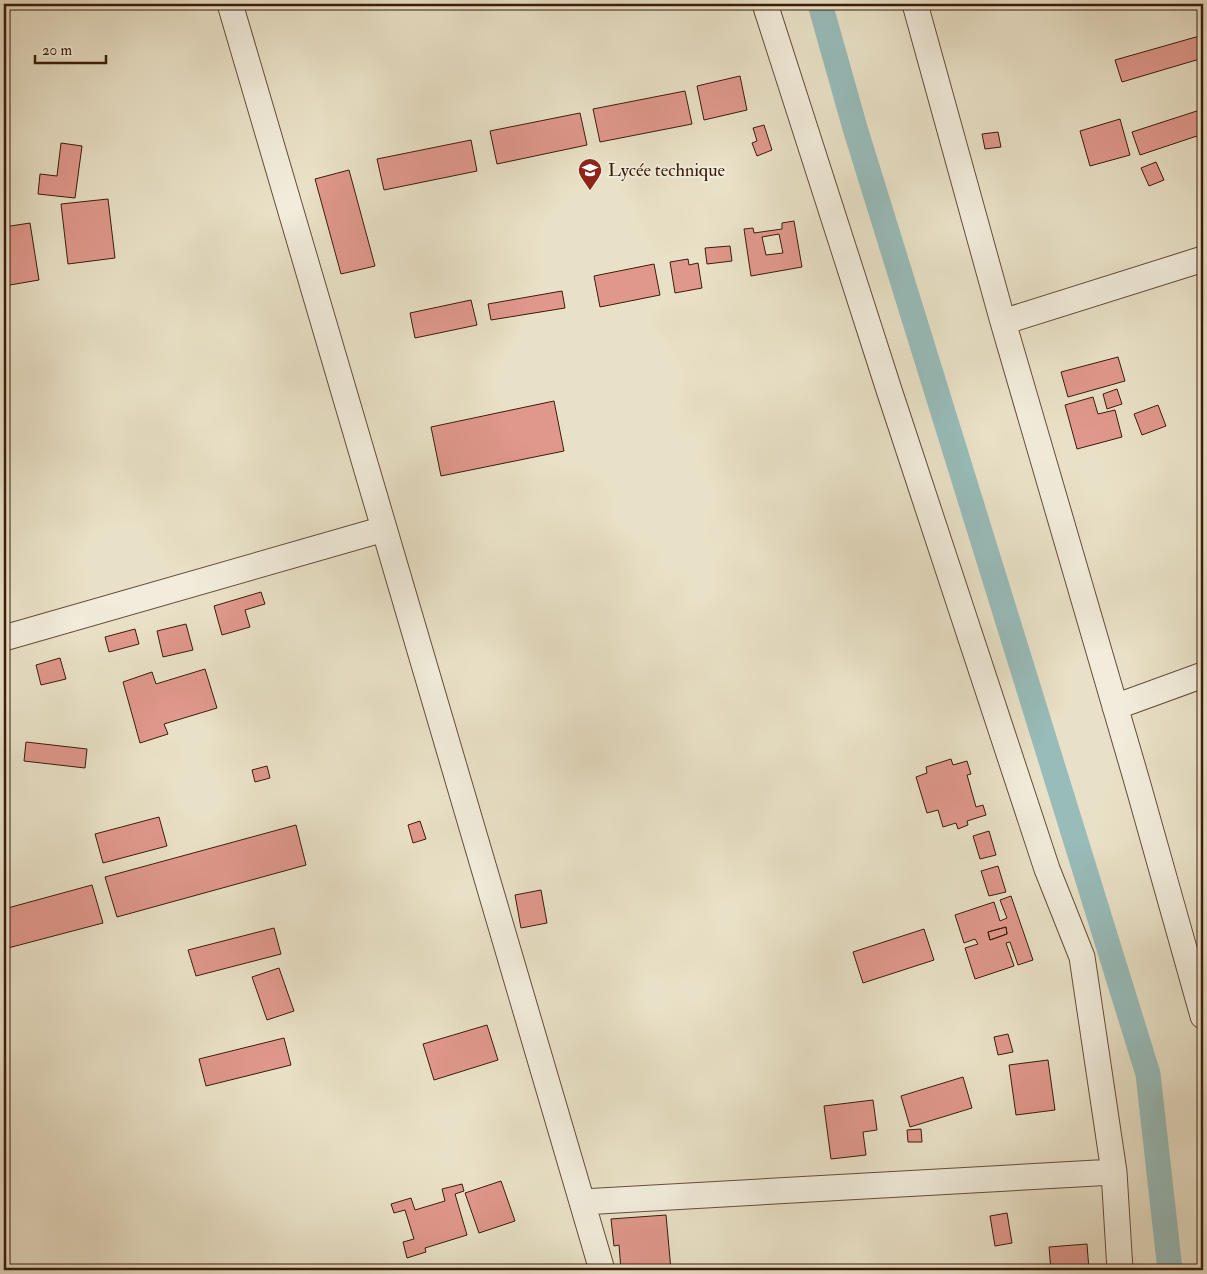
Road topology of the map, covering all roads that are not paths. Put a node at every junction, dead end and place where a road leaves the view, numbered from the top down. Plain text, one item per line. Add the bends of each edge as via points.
1 (230, 4) edge
2 (765, 4) edge
3 (915, 4) edge
4 (1203, 260) edge
5 (1003, 322) junction
6 (384, 529) junction
7 (4, 638) edge
8 (1203, 675) edge
9 (1115, 706) junction
10 (1203, 1016) edge
11 (1114, 1172) junction
12 (582, 1202) junction
13 (602, 1270) edge
14 (1120, 1270) edge

1 - 6 street
2 - 11 street via 1044,860 1082,957
3 - 5 street
4 - 5 street
5 - 9 street
6 - 7 street
6 - 12 street
8 - 9 street
9 - 10 street
11 - 12 street
11 - 14 street
12 - 13 street

